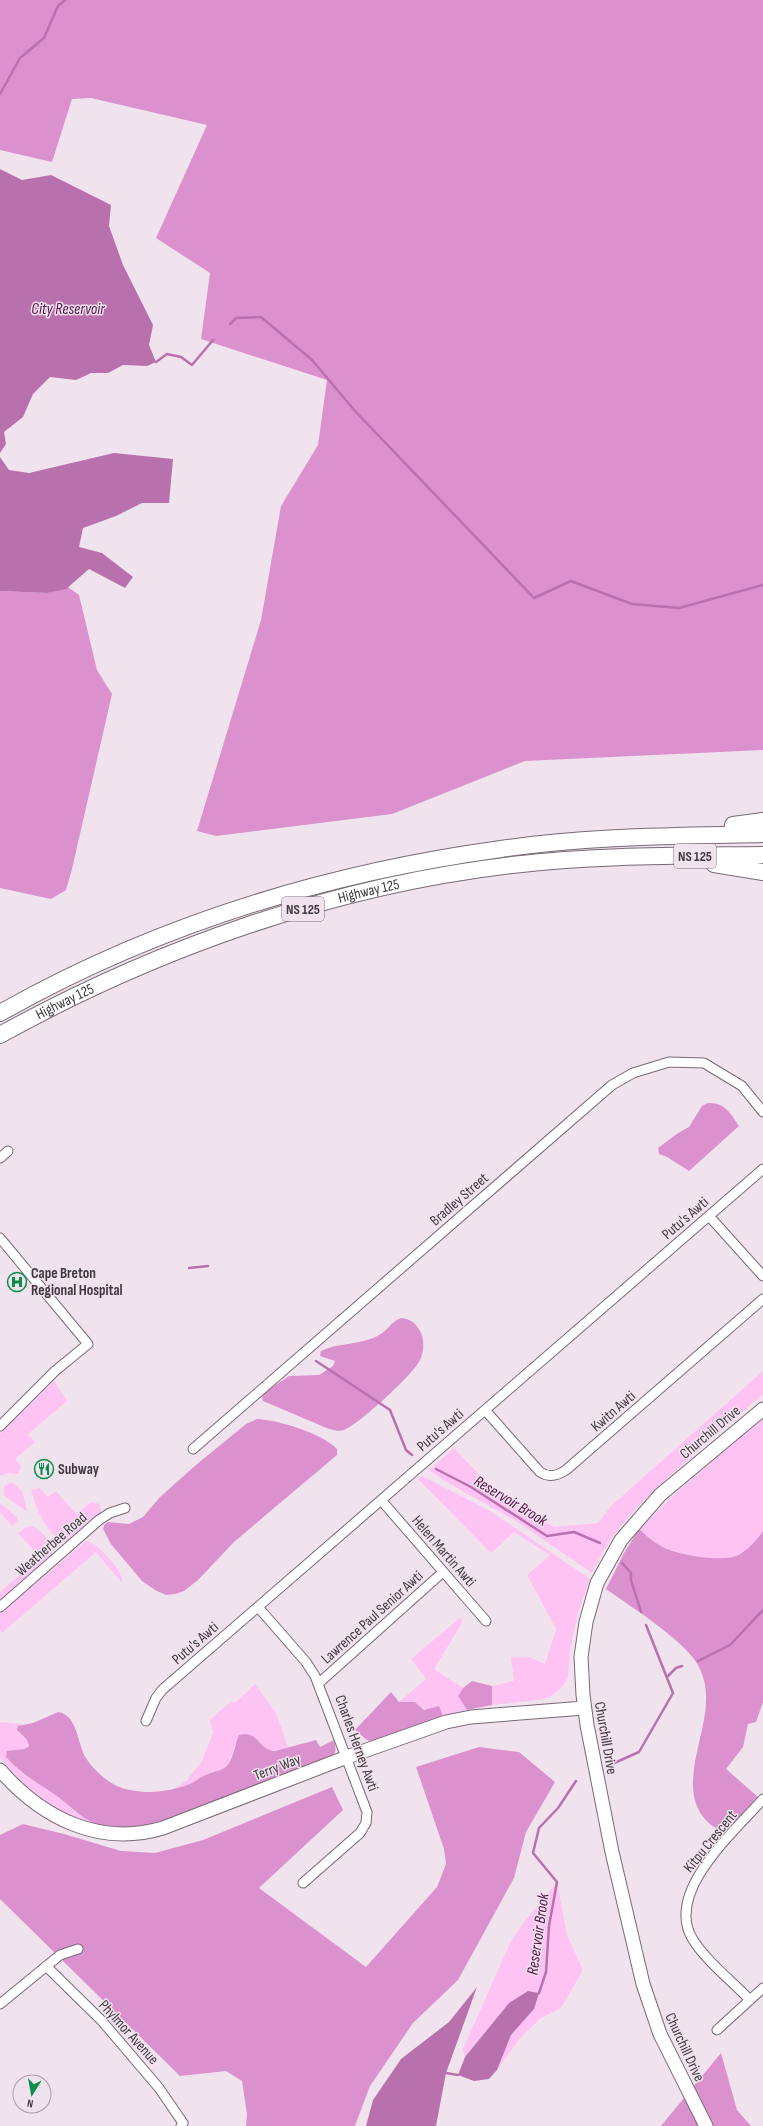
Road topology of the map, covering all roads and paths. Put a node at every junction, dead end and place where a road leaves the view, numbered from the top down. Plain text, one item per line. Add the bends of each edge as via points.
1 (763, 821) edge
2 (763, 834) edge
3 (632, 838) junction
4 (763, 855) edge
5 (627, 857) junction
6 (763, 872) edge
7 (0, 1013) edge
8 (0, 1035) edge
9 (763, 1112) edge
10 (8, 1151) dead end
11 (0, 1158) edge
12 (763, 1169) edge
13 (709, 1216) junction
14 (0, 1238) edge
15 (763, 1276) edge
16 (763, 1299) edge
17 (763, 1409) edge
18 (485, 1410) junction
19 (0, 1426) edge
20 (193, 1449) dead end
21 (381, 1500) junction
22 (125, 1508) dead end
23 (443, 1572) junction
24 (0, 1607) edge
25 (258, 1607) junction
26 (486, 1621) dead end
27 (319, 1683) junction
28 (584, 1708) junction
29 (146, 1721) dead end
30 (347, 1757) junction
31 (0, 1770) edge
32 (763, 1799) edge
33 (303, 1882) dead end
34 (78, 1949) dead end
35 (46, 1966) junction
36 (763, 1988) edge
37 (750, 2000) junction
38 (0, 2004) edge
39 (717, 2030) dead end
40 (182, 2124) edge
41 (706, 2126) edge

1 - 3 highway
2 - 3 highway, Highway 125 / NS 125
3 - 7 highway, Highway 125 / NS 125 via 502,848 382,869 308,888 155,939 96,964
4 - 5 highway, Highway 125 / NS 125
5 - 6 highway via 719,864
5 - 8 highway, Highway 125 / NS 125 via 527,863 450,874 302,909 233,931 151,962 64,1001
9 - 20 street, Bradley Street via 742,1086 704,1063 669,1062 633,1073 612,1085
10 - 11 street
12 - 13 street, Putu's Awti
13 - 15 street
13 - 18 street, Putu's Awti
14 - 19 street via 88,1344 55,1371
16 - 18 street, Kwitn Awti via 566,1470 557,1475 547,1476 540,1472
17 - 28 main road, Churchill Drive via 660,1495 621,1540 598,1583 586,1622 581,1657
18 - 21 street, Putu's Awti
21 - 23 street, Helen Martin Awti
21 - 25 street, Putu's Awti
22 - 24 street, Weatherbee Road via 99,1520
23 - 26 street, Helen Martin Awti
23 - 27 street, Lawrence Paul Senior Awti
25 - 27 street, Charles Herney Awti via 306,1662
25 - 29 street, Putu's Awti via 162,1690
27 - 30 street, Charles Herney Awti
28 - 30 main road, Terry Way via 458,1719
28 - 41 main road, Churchill Drive via 612,1852 643,1984 660,2034
30 - 31 main road, Terry Way via 163,1828 122,1835 91,1831 61,1819 28,1798
30 - 33 street, Charles Herney Awti via 366,1807 366,1823 360,1834
32 - 37 street, Kitpu Crescent via 696,1878 689,1891 686,1911 688,1931 697,1945
34 - 35 street via 60,1955
35 - 38 street
35 - 40 street, Phylmor Avenue via 102,2021 159,2088
36 - 37 street
37 - 39 street

